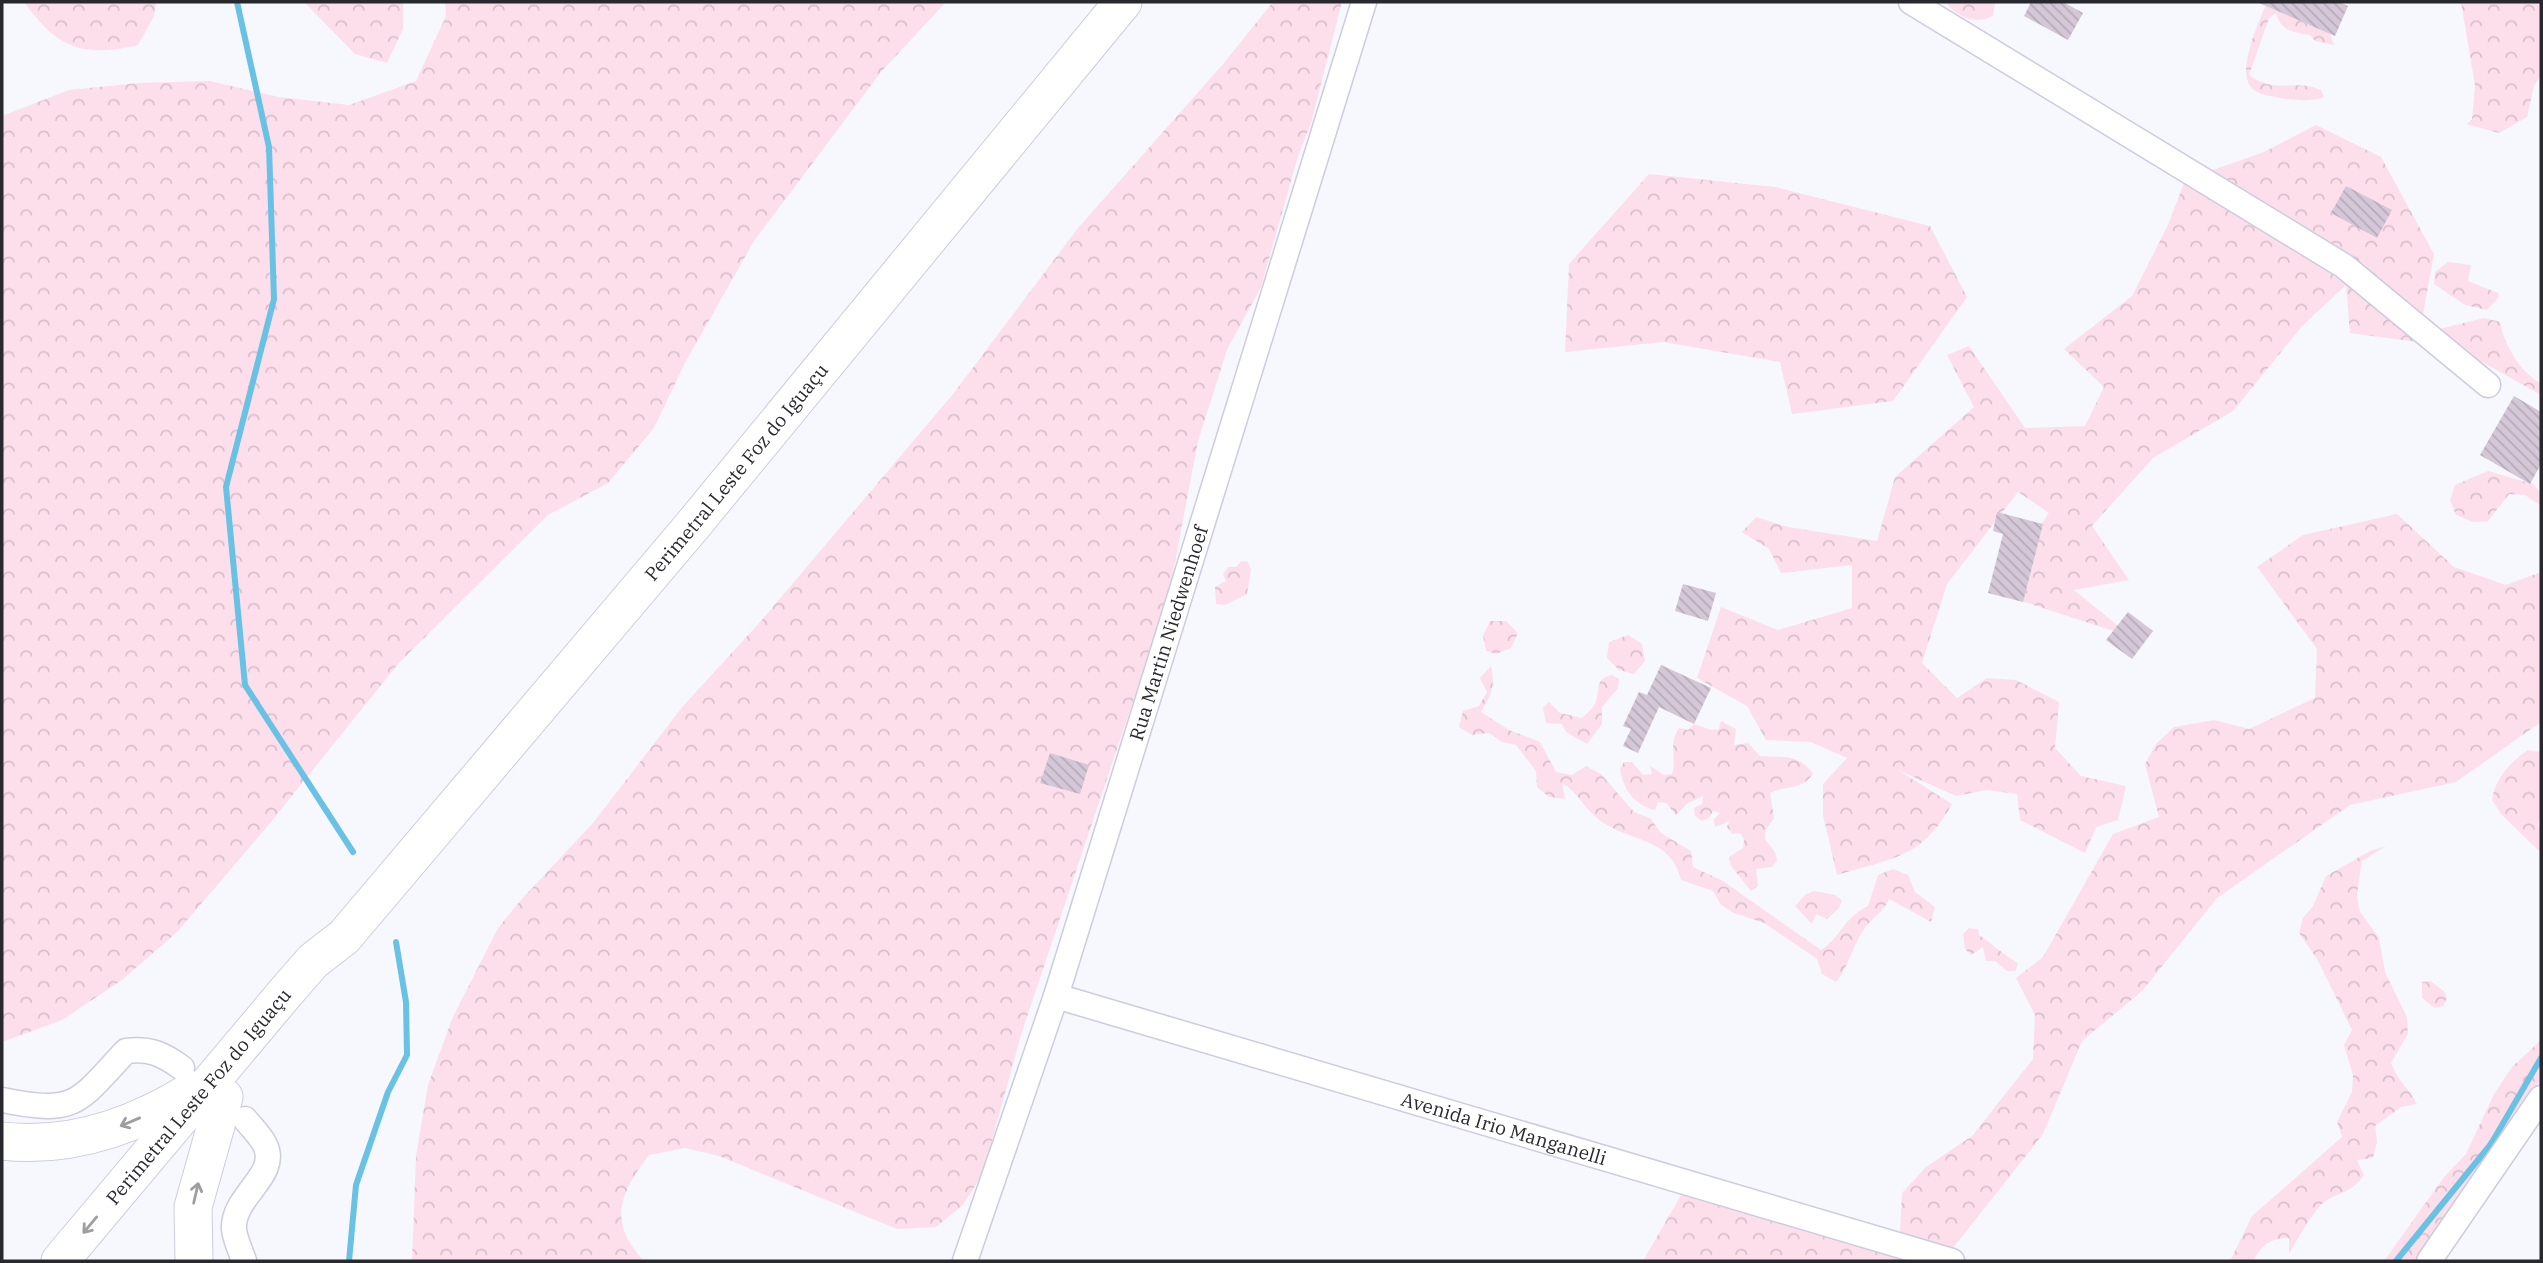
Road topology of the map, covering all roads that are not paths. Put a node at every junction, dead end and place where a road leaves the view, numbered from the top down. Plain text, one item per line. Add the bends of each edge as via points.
1 (1123, 2) edge
2 (1364, 2) edge
3 (1911, 2) edge
4 (2488, 385) dead end
5 (1056, 996) junction
6 (216, 1090) junction
7 (2541, 1098) edge
8 (2, 1100) edge
9 (2, 1142) edge
10 (60, 1261) edge
11 (91, 1261) edge
12 (194, 1261) edge
13 (244, 1261) edge
14 (965, 1261) edge
15 (1952, 1261) edge
16 (2429, 1261) edge

1 - 6 highway, Perimetral Leste Foz do Iguaçu via 692,525 344,937 313,961
2 - 5 street, Rua Martin Niedwenhoef
3 - 4 street via 2344,266
5 - 14 street, Rua Martin Niedwenhoef
5 - 15 street, Avenida Irio Manganelli
6 - 8 street via 162,1053 142,1049 126,1051 81,1099 42,1107
6 -> 9 highway via 178,1099 109,1131 59,1141
6 -> 10 highway, Perimetral Leste Foz do Iguaçu
6 - 11 highway, Perimetral Leste Foz do Iguaçu
12 -> 6 highway via 193,1207
6 - 13 street via 265,1144 268,1160 236,1214 234,1232
7 - 16 street

